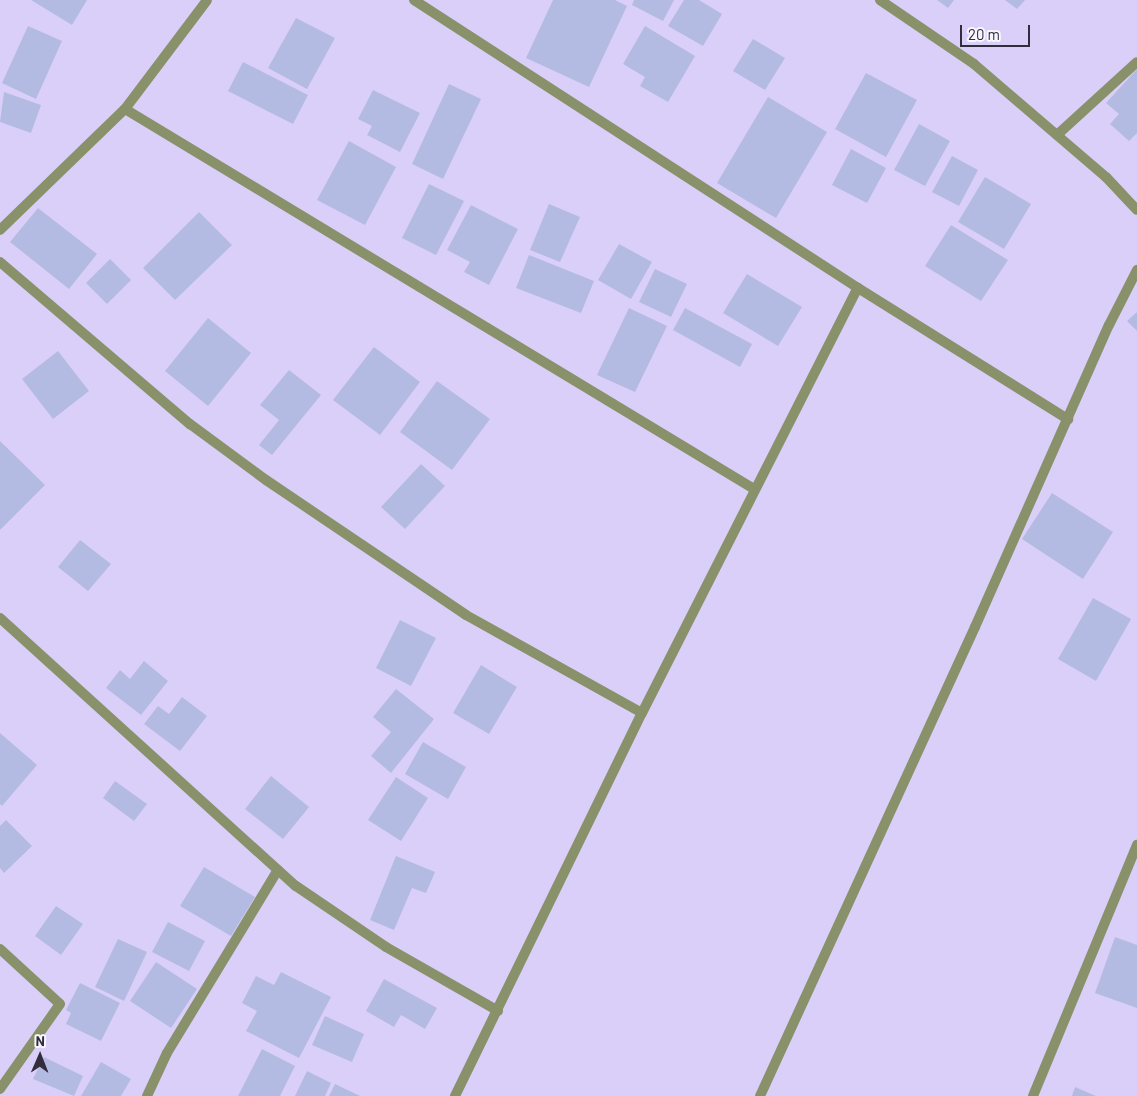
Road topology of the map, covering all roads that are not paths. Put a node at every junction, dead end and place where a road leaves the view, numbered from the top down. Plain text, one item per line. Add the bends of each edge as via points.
1 (207, 0) edge
2 (414, 0) edge
3 (880, 0) edge
4 (1137, 62) edge
5 (125, 109) junction
6 (1057, 135) junction
7 (1137, 210) edge
8 (0, 230) edge
9 (0, 262) edge
10 (1137, 270) edge
11 (858, 288) junction
12 (1068, 419) junction
13 (754, 489) junction
14 (0, 618) edge
15 (642, 713) junction
16 (1137, 845) edge
17 (278, 870) junction
18 (0, 949) edge
19 (498, 1011) junction
20 (0, 1089) edge
21 (147, 1096) edge
22 (455, 1096) edge
23 (760, 1096) edge
24 (1033, 1096) edge

1 - 5 street
2 - 11 street
3 - 6 street via 974,64
4 - 6 street
5 - 8 street
5 - 13 street
6 - 7 street
9 - 15 street via 190,424 266,480 466,615
10 - 12 street
11 - 12 street
11 - 13 street
12 - 23 street
13 - 15 street
14 - 17 street
15 - 19 street
16 - 24 street
17 - 19 street via 296,886 386,947
17 - 21 street via 167,1053
18 - 20 street via 60,1004
19 - 22 street

